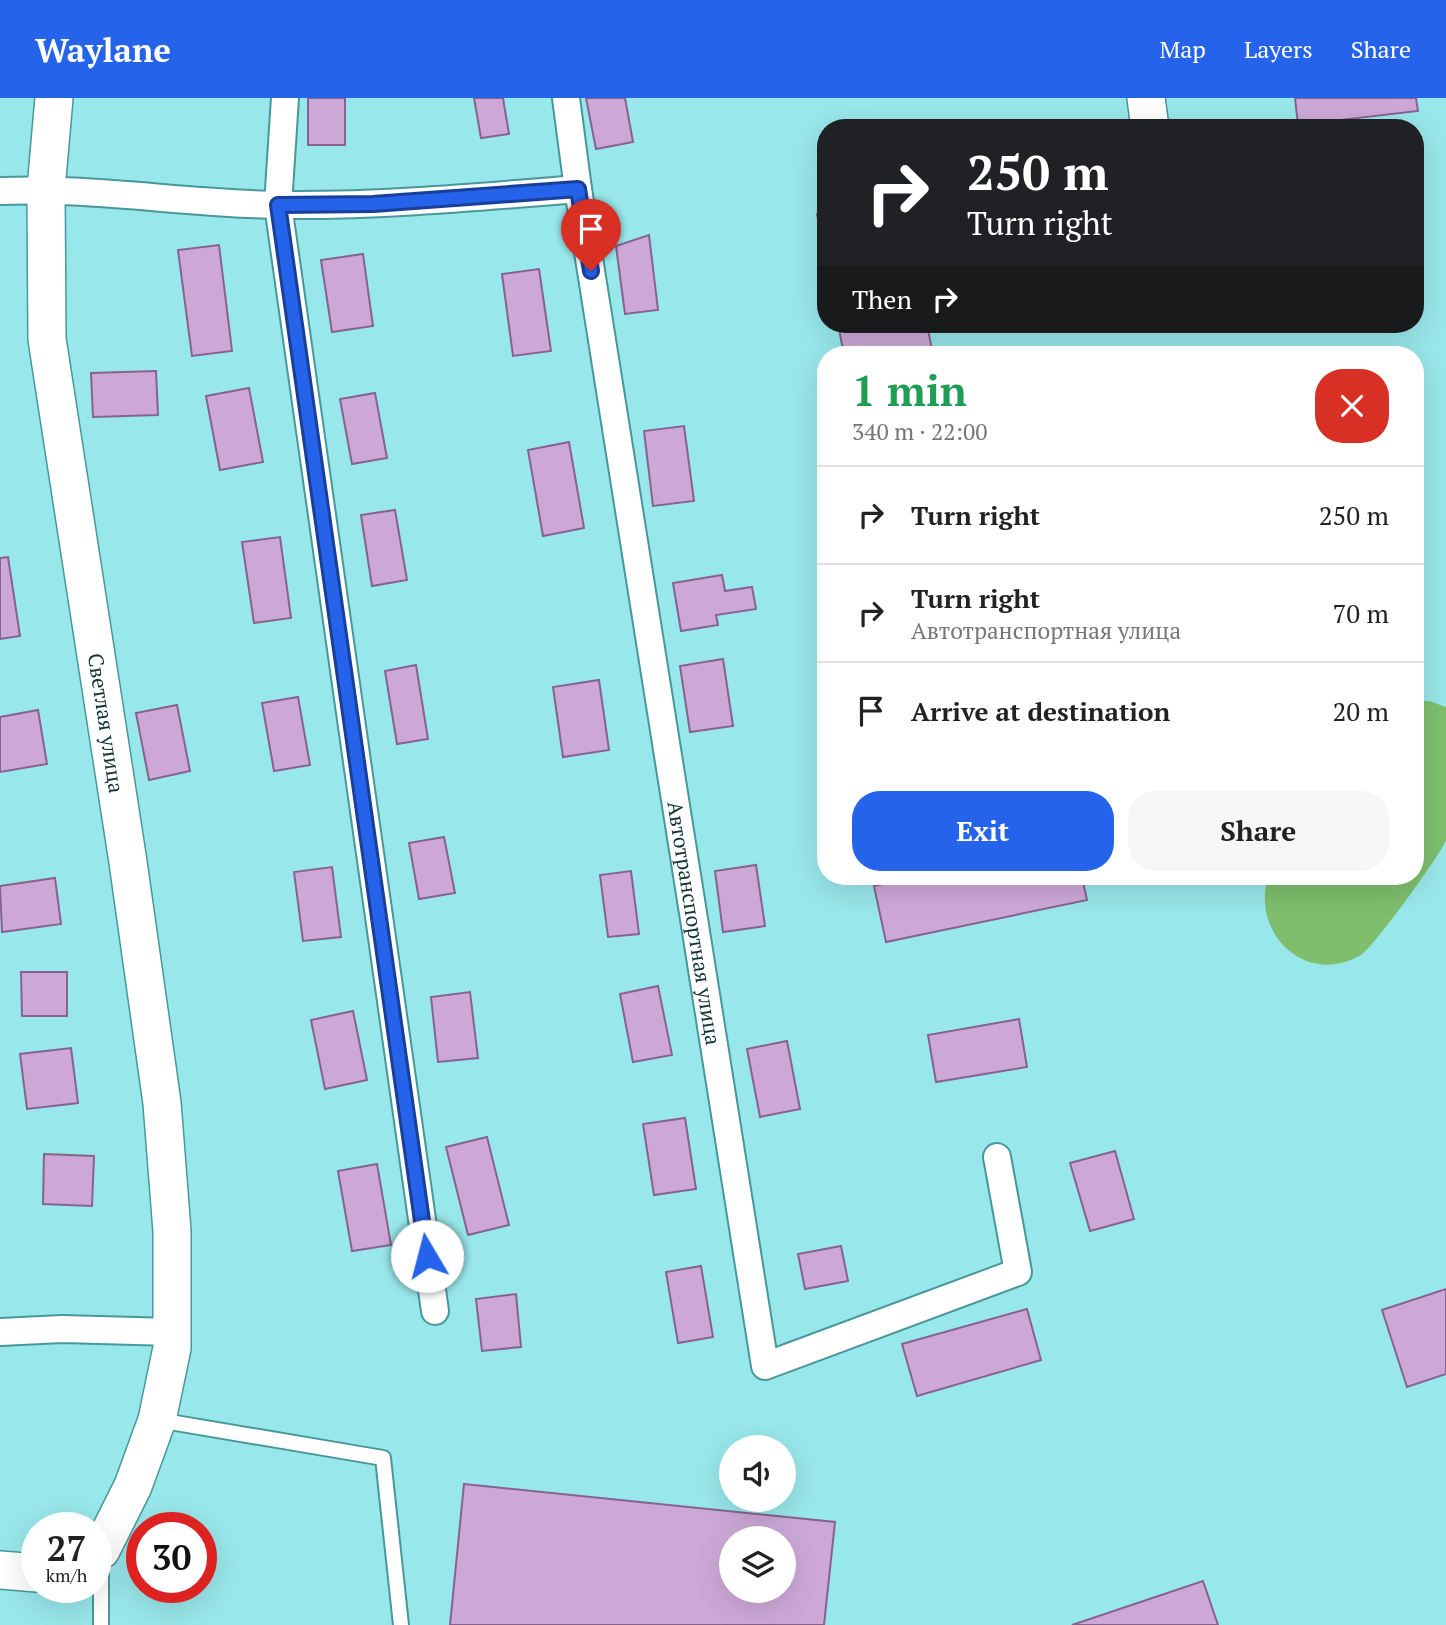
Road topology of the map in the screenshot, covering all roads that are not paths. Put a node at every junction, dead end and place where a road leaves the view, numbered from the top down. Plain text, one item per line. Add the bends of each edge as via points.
1 (54, 98) edge
2 (285, 98) edge
3 (566, 98) edge
4 (1146, 98) edge
5 (1149, 119) edge
6 (46, 189) junction
7 (578, 189) junction
8 (0, 191) edge
9 (278, 205) junction
10 (997, 1157) dead end
11 (435, 1311) dead end
12 (0, 1332) edge
13 (172, 1340) junction
14 (157, 1420) junction
15 (112, 1525) edge
16 (0, 1570) edge
17 (21, 1572) edge
18 (100, 1603) edge
19 (101, 1625) edge
20 (401, 1625) edge

1 - 6 street, Светлая улица
2 - 9 street
3 - 7 street, Автотранспортная улица
4 - 5 street
6 - 8 street
6 - 9 street
6 - 13 street, Светлая улица via 47,339 162,1103 172,1231
7 - 9 street via 373,204
7 - 10 street, Автотранспортная улица via 765,1366 1018,1272
9 - 11 street
12 - 13 street via 62,1329
13 - 14 street, Светлая улица
14 - 15 street, Светлая улица via 133,1486
14 - 20 lane via 383,1458
16 - 17 street
18 - 19 lane

